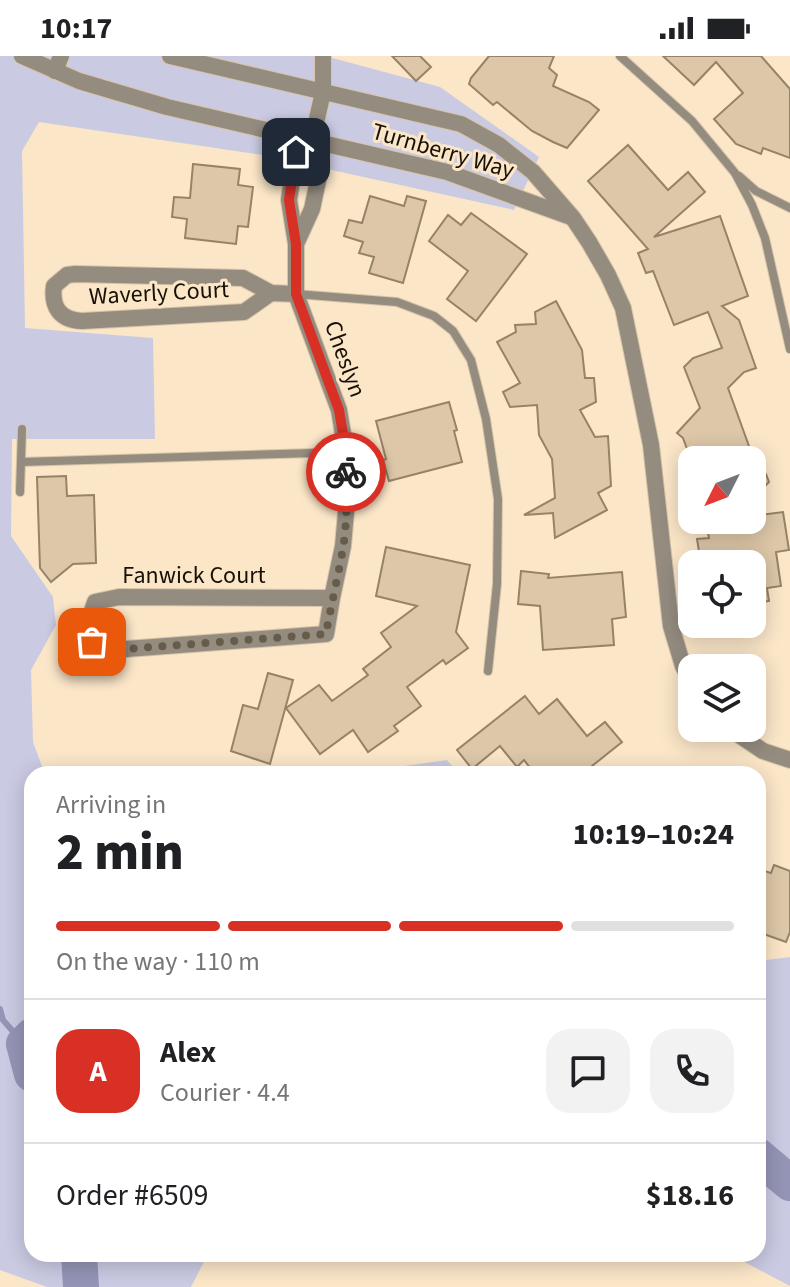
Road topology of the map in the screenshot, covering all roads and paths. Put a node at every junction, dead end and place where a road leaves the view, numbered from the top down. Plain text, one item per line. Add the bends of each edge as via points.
1 (22, 56) edge
2 (170, 56) edge
3 (323, 56) edge
4 (620, 56) edge
5 (58, 64) edge
6 (323, 92) junction
7 (312, 141) junction
8 (735, 173) junction
9 (790, 208) edge
10 (573, 218) junction
11 (296, 244) junction
12 (271, 293) junction
13 (296, 294) junction
14 (787, 316) edge
15 (790, 349) edge
16 (22, 429) dead end
17 (346, 452) junction
18 (21, 462) junction
19 (20, 492) dead end
20 (332, 598) junction
21 (326, 634) joint
22 (679, 654) edge
23 (488, 671) dead end
24 (750, 742) edge
25 (790, 760) edge

1 - 5 street, Turnberry Way
2 - 6 street, Turnberry Way
3 - 6 street
4 - 8 lane via 692,121
5 - 7 street, Turnberry Way via 79,81
6 - 7 street
6 - 10 street, Turnberry Way via 461,124 533,172
7 - 10 street, Turnberry Way via 447,172
7 - 11 street, Cheslyn via 322,162 312,209
7 - 11 street, Cheslyn via 296,152 289,200
8 - 9 lane
8 - 14 lane via 765,238
10 - 22 street, Turnberry Way via 623,308 651,445 671,626
11 - 13 street, Cheslyn
12 - 12 street, Waverly Court via 243,278 75,274 54,286 52,299 60,313 82,321 244,312
12 - 13 street, Waverly Court
13 - 17 street, Cheslyn via 339,410
13 - 23 lane via 397,302 434,316 453,331 471,360 498,499
14 - 15 lane
16 - 18 lane
17 - 18 lane
17 - 20 street, Cheslyn via 343,546
18 - 19 lane
20 - 21 street, Cheslyn
20 - 21 street, Fanwick Court via 119,597 95,602 88,623 92,642 113,650
24 - 25 street

